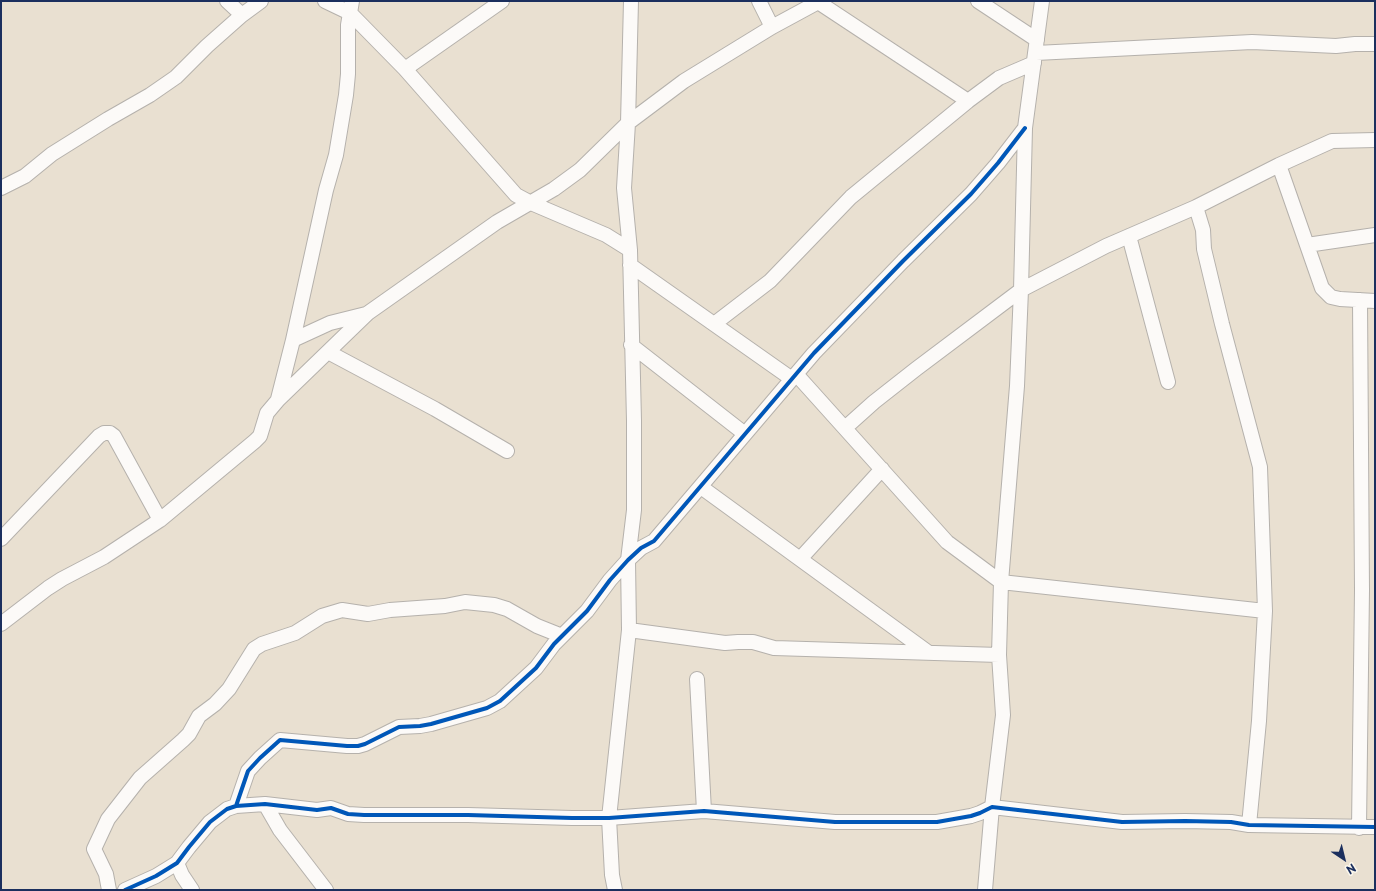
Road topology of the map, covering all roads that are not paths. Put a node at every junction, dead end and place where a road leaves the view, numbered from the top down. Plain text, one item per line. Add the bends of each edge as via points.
1 (227, 1) edge
2 (261, 1) edge
3 (325, 1) edge
4 (502, 1) edge
5 (632, 1) edge
6 (758, 1) edge
7 (978, 1) edge
8 (1042, 1) edge
9 (819, 2) edge
10 (351, 7) edge
11 (242, 15) junction
12 (772, 27) junction
13 (1375, 44) edge
14 (1036, 52) junction
15 (404, 70) junction
16 (968, 101) junction
17 (628, 123) junction
18 (1025, 128) junction
19 (1375, 140) edge
20 (1278, 166) junction
21 (1, 188) edge
22 (531, 203) junction
23 (1196, 207) junction
24 (1375, 235) edge
25 (1129, 236) junction
26 (1307, 245) junction
27 (630, 250) junction
28 (630, 265) junction
29 (1021, 290) junction
30 (1360, 300) junction
31 (1375, 301) edge
32 (368, 313) junction
33 (714, 324) junction
34 (293, 340) junction
35 (631, 345) junction
36 (328, 352) junction
37 (794, 377) junction
38 (1168, 382) dead end
39 (278, 400) junction
40 (845, 428) junction
41 (745, 434) junction
42 (507, 451) dead end
43 (882, 469) junction
44 (701, 487) junction
45 (160, 520) junction
46 (1, 539) edge
47 (800, 559) junction
48 (628, 560) junction
49 (1001, 582) junction
50 (1266, 611) junction
51 (1, 624) edge
52 (629, 630) junction
53 (562, 636) junction
54 (929, 653) junction
55 (999, 655) junction
56 (697, 679) dead end
57 (265, 804) junction
58 (236, 806) junction
59 (992, 807) junction
60 (704, 812) junction
61 (608, 818) junction
62 (1249, 825) junction
63 (1375, 827) edge
64 (1359, 828) junction
65 (177, 864) junction
66 (109, 890) edge
67 (125, 890) edge
68 (192, 890) edge
69 (326, 890) edge
70 (615, 890) edge
71 (985, 890) edge

1 - 11 street
2 - 11 street
3 - 10 street
4 - 15 street
5 - 17 street
6 - 12 street
7 - 14 street
8 - 14 street
9 - 12 street
9 - 16 street
10 - 15 street
10 - 34 street via 344,112
11 - 21 street via 176,77 52,154 25,176
12 - 17 street via 684,81
13 - 14 street via 1336,46 1252,42
14 - 16 street
14 - 18 street
15 - 22 street via 516,195
16 - 33 street via 851,197 770,281
17 - 22 street via 580,170
17 - 27 street via 624,188
18 - 29 street
18 - 37 street via 971,194 830,336
19 - 20 street via 1332,141
20 - 23 street
20 - 26 street
22 - 27 street via 606,235
22 - 32 street via 497,222
23 - 25 street
23 - 50 street via 1222,324 1260,467
24 - 26 street
25 - 29 street
25 - 38 street
26 - 30 street via 1322,288 1331,297
27 - 28 street
28 - 33 street
28 - 35 street
29 - 40 street via 911,372
29 - 49 street via 1017,386
30 - 31 street
30 - 64 street via 1362,590
32 - 34 street via 330,323
32 - 36 street
33 - 37 street
34 - 39 street
35 - 41 street
35 - 48 street via 634,510
36 - 39 street
36 - 42 street
37 - 40 street
37 - 41 street
39 - 45 street via 267,413 260,436
40 - 43 street
41 - 44 street
43 - 47 street
43 - 49 street via 947,542
44 - 47 street
44 - 48 street via 654,541 641,548
45 - 46 street via 114,436 104,433
45 - 51 street via 104,557 48,588
47 - 54 street
48 - 52 street
48 - 53 street via 587,611
49 - 50 street
49 - 55 street
50 - 62 street
52 - 54 street via 725,643 753,642 774,648
52 - 61 street
53 - 58 street via 530,674 500,701 487,708 431,724 398,727 358,746 280,740 248,771
53 - 66 street via 507,609 465,602 368,614 342,610 322,616 288,636 262,644 254,649 229,689 199,716 184,740 140,778 108,819 94,849 106,874
54 - 55 street
55 - 59 street via 1003,715
56 - 60 street
57 - 58 street
57 - 61 street via 317,810 331,808 348,814 364,815
57 - 69 street via 280,830
58 - 65 street via 227,809 210,822
59 - 60 street via 971,816 937,822 835,822
59 - 62 street via 1122,822 1231,822
59 - 71 street
60 - 61 street
61 - 70 street
62 - 64 street
63 - 64 street
65 - 67 street
65 - 68 street

